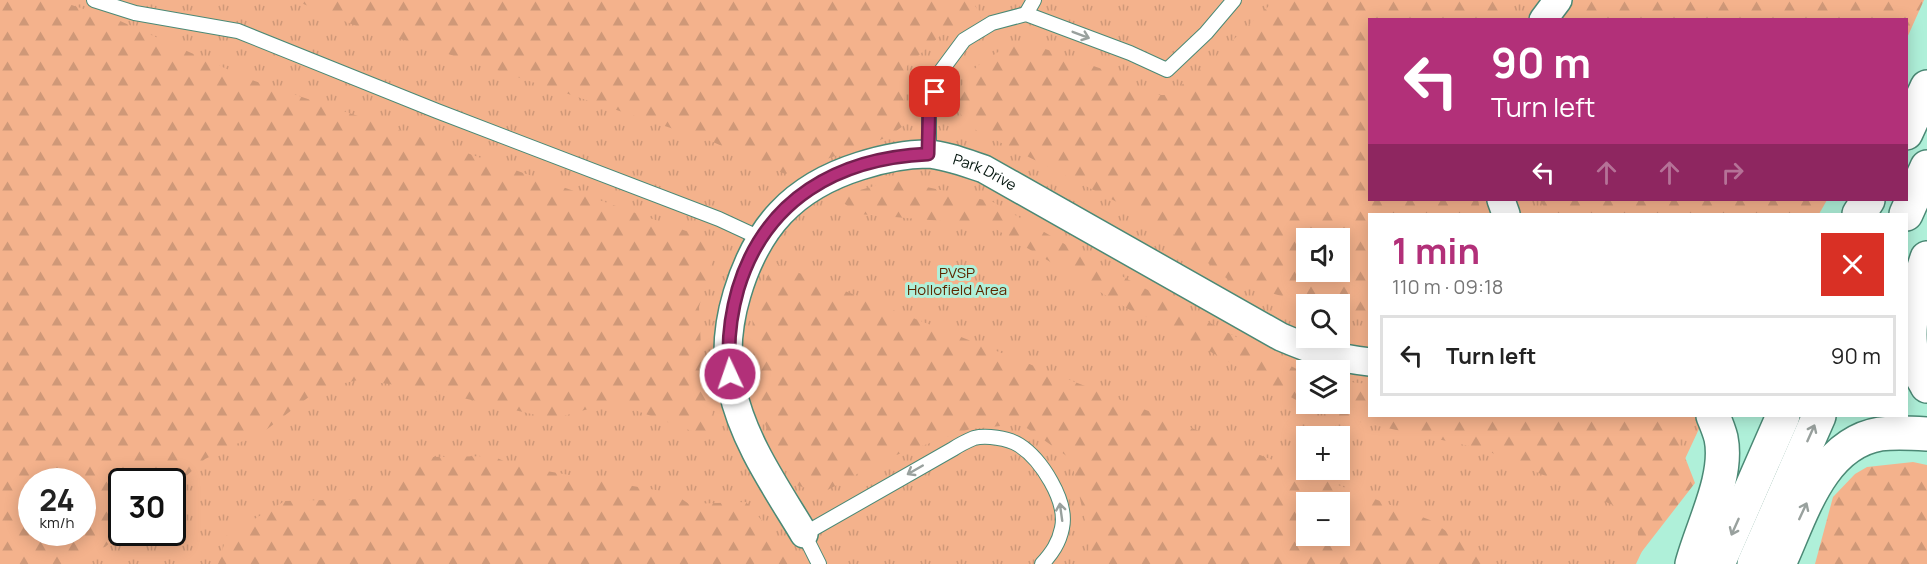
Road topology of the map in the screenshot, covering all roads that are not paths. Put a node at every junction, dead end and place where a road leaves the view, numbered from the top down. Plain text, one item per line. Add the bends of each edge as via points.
1 (94, 0) edge
2 (1034, 0) edge
3 (1234, 0) edge
4 (1558, 0) edge
5 (1026, 14) junction
6 (1544, 18) edge
7 (1927, 87) edge
8 (1908, 129) edge
9 (928, 154) junction
10 (1927, 167) edge
11 (1906, 213) edge
12 (760, 238) junction
13 (1927, 258) edge
14 (1368, 362) edge
15 (1927, 386) edge
16 (1713, 417) edge
17 (1783, 417) edge
18 (1819, 417) edge
19 (1927, 434) edge
20 (804, 534) junction
21 (819, 564) edge
22 (1042, 564) edge
23 (1692, 564) edge
24 (1718, 564) edge
25 (1754, 564) edge
26 (1779, 564) edge

1 - 12 lane via 135,13 238,31
2 - 5 lane
5 -> 3 lane via 1167,69
4 - 6 street
5 - 9 lane via 992,23 964,40 941,71 929,112
7 - 8 main road
9 - 12 street, Park Drive via 878,160 825,180 800,195
9 - 14 street, Park Drive via 984,169 1281,337 1340,359
10 - 11 main road
12 - 20 street, Park Drive via 745,266 729,327 732,389 756,452
13 - 15 main road via 1910,328 1913,360
16 - 23 main road via 1721,439 1721,466
17 -> 24 main road
25 -> 18 main road
26 -> 19 main road via 1816,484 1836,456 1857,442 1880,434
20 - 21 lane, Park Drive
22 -> 20 lane via 1054,550 1063,526 1060,504 1035,457 1017,443 994,438 975,438 953,449

